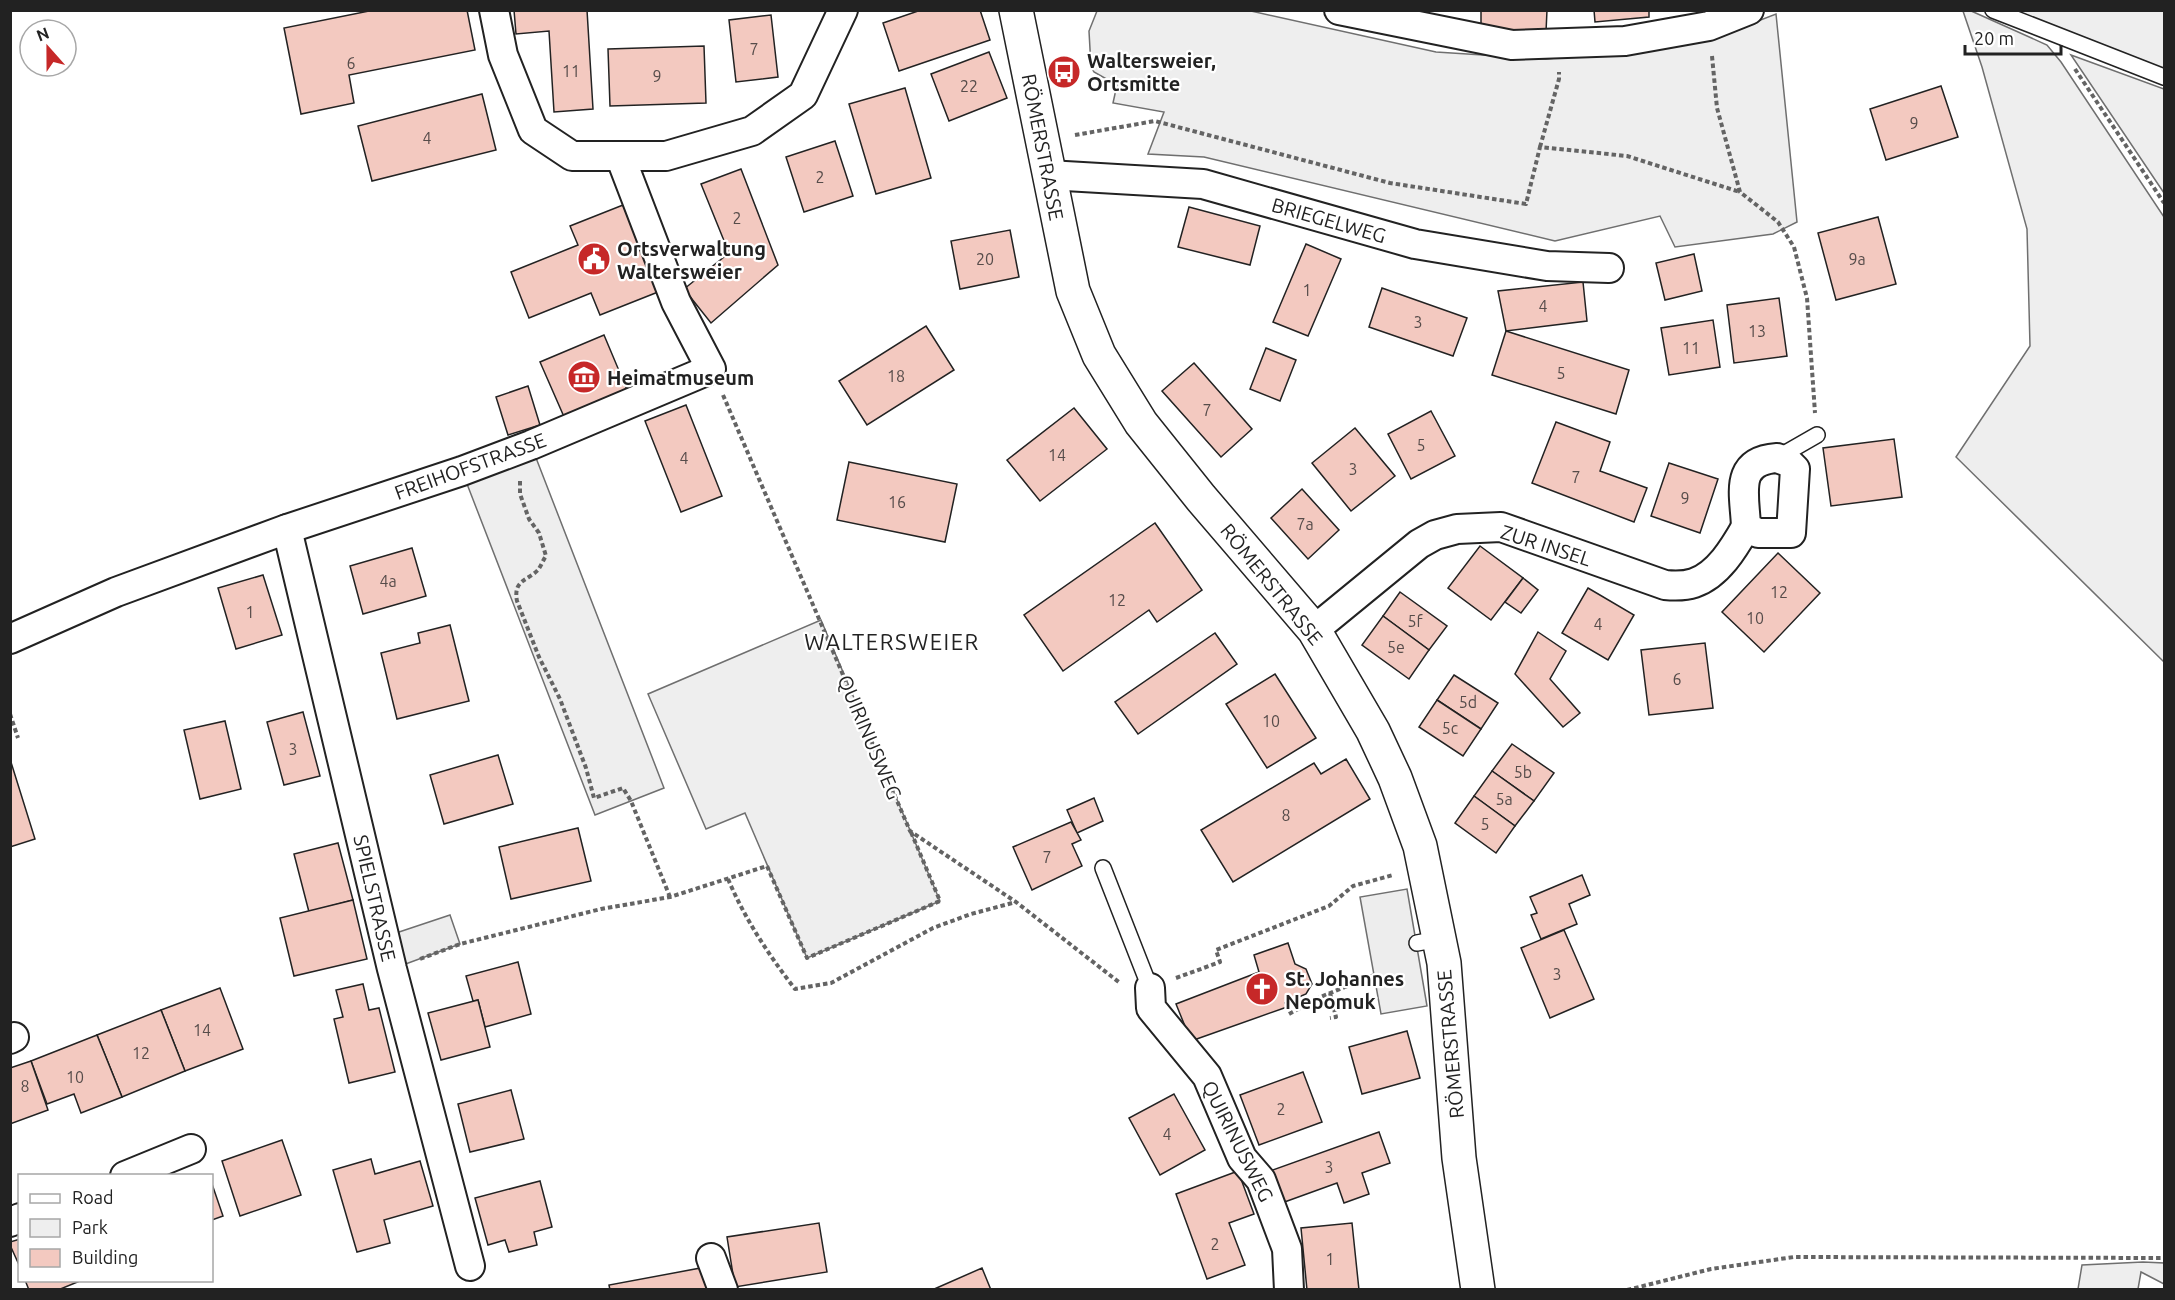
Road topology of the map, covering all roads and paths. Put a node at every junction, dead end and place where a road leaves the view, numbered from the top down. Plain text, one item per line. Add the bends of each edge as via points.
1 (494, 10) edge
2 (843, 10) edge
3 (1016, 10) edge
4 (1340, 10) edge
5 (1749, 10) edge
6 (1993, 10) edge
7 (1708, 26) junction
8 (2051, 33) junction
9 (1553, 44) junction
10 (2164, 78) edge
11 (1041, 140) junction
12 (1540, 147) junction
13 (620, 156) junction
14 (1048, 175) junction
15 (1740, 192) junction
16 (2164, 203) edge
17 (1609, 268) dead end
18 (711, 369) junction
19 (1817, 435) joint
20 (508, 454) junction
21 (1777, 458) junction
22 (1746, 527) junction
23 (287, 529) junction
24 (1314, 630) junction
25 (10, 639) edge
26 (10, 714) edge
27 (18, 738) dead end
28 (910, 831) junction
29 (1425, 866) junction
30 (1102, 868) dead end
31 (728, 879) junction
32 (670, 897) junction
33 (1017, 902) junction
34 (392, 969) junction
35 (1374, 975) dead end
36 (1330, 993) junction
37 (1151, 998) junction
38 (1289, 1014) dead end
39 (1330, 1018) dead end
40 (191, 1149) dead end
41 (130, 1174) edge
42 (711, 1258) dead end
43 (2164, 1258) edge
44 (470, 1266) dead end
45 (723, 1290) edge
46 (1289, 1290) edge
47 (1478, 1290) edge
48 (1627, 1290) edge

1 - 13 street via 503,55 533,130 572,156
2 - 13 street via 803,95 752,131 666,156
3 - 11 street, RÖMERSTRASSE
4 - 9 street via 1512,45
5 - 7 street
6 - 8 lane
7 - 9 street via 1625,41
7 - 15 path via 1717,108
8 - 10 lane
8 - 16 path
9 - 12 path via 1559,57 1559,79
11 - 12 path via 1155,121 1390,183 1526,204
11 - 14 street, RÖMERSTRASSE
12 - 15 path via 1627,156
13 - 18 street via 676,302
14 - 17 street, BRIEGELWEG via 1203,184 1415,244 1547,266
14 - 24 street, RÖMERSTRASSE via 1073,291 1099,355 1141,423
15 - 19 path via 1778,222 1794,247 1807,298
18 - 20 street, FREIHOFSTRASSE
18 - 28 path, QUIRINUSWEG
19 - 21 lane
20 - 23 street, FREIHOFSTRASSE
20 - 32 path via 520,483 519,494 529,519 540,533 546,556 537,570 518,585 517,601 560,699 594,798 623,788
21 - 22 street via 1765,459 1748,470
21 - 22 street via 1795,469 1791,532 1758,533
22 - 24 street, ZUR INSEL via 1732,551 1714,570 1696,583 1680,586 1665,585 1501,527 1457,530 1419,544
23 - 25 street, FREIHOFSTRASSE via 116,591
23 - 34 street, SPIELSTRASSE
24 - 29 street, RÖMERSTRASSE via 1373,731
26 - 27 path
28 - 31 path, QUIRINUSWEG via 940,901 807,958 767,866
28 - 33 path
29 - 37 path via 1353,886 1329,906 1216,950 1220,962
29 - 47 street, RÖMERSTRASSE via 1428,941 1444,963 1459,1158
30 - 37 lane, QUIRINUSWEG
31 - 32 path
31 - 33 path via 768,955 795,989 831,983 933,928
32 - 34 path via 601,909 460,944
33 - 37 path
34 - 44 street, SPIELSTRASSE
35 - 36 path
36 - 38 path
36 - 39 path via 1336,1017
37 - 46 street, QUIRINUSWEG via 1207,1076 1242,1158 1262,1180 1287,1249
40 - 41 street
42 - 45 street
43 - 48 path via 1794,1257 1711,1269

